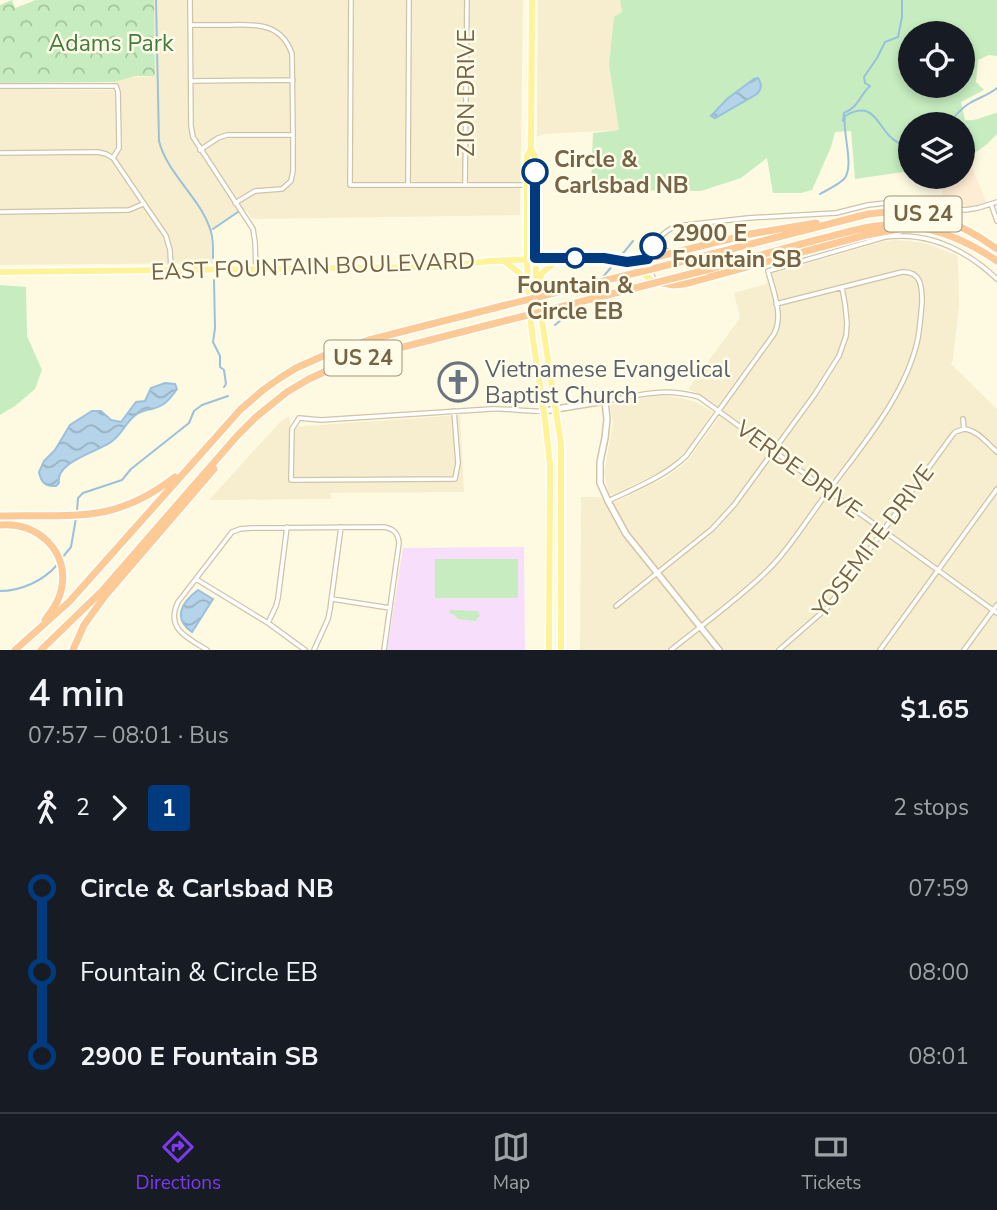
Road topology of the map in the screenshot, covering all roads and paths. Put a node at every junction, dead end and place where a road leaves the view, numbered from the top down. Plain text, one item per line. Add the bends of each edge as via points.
1 (190, 0) edge
2 (351, 0) edge
3 (409, 0) edge
4 (467, 0) edge
5 (532, 0) edge
6 (190, 25) junction
7 (293, 39) dead end
8 (287, 43) junction
9 (293, 80) junction
10 (191, 81) junction
11 (0, 86) edge
12 (293, 135) junction
13 (531, 149) junction
14 (200, 150) junction
15 (0, 153) edge
16 (113, 159) junction
17 (408, 184) junction
18 (288, 185) junction
19 (466, 185) junction
20 (527, 185) junction
21 (292, 190) dead end
22 (997, 202) edge
23 (144, 203) junction
24 (235, 203) junction
25 (991, 205) junction
26 (0, 212) edge
27 (841, 221) junction
28 (997, 221) edge
29 (914, 227) junction
30 (659, 238) junction
31 (997, 249) edge
32 (671, 252) junction
33 (535, 258) junction
34 (527, 259) junction
35 (560, 259) junction
36 (502, 260) junction
37 (997, 261) edge
38 (629, 263) junction
39 (649, 263) junction
40 (256, 270) junction
41 (171, 271) junction
42 (0, 272) edge
43 (997, 279) edge
44 (654, 282) junction
45 (842, 288) junction
46 (537, 289) junction
47 (528, 290) junction
48 (776, 304) junction
49 (605, 401) junction
50 (556, 409) junction
51 (454, 411) junction
52 (544, 411) junction
53 (719, 411) junction
54 (963, 419) dead end
55 (964, 429) junction
56 (237, 436) junction
57 (774, 451) junction
58 (997, 452) edge
59 (187, 468) junction
60 (997, 489) edge
61 (829, 490) junction
62 (608, 501) junction
63 (0, 516) edge
64 (0, 525) edge
65 (287, 527) junction
66 (341, 527) junction
67 (884, 530) junction
68 (939, 571) junction
69 (657, 573) junction
70 (196, 579) junction
71 (332, 599) junction
72 (616, 606) dead end
73 (997, 606) edge
74 (390, 608) junction
75 (995, 612) edge
76 (268, 623) junction
77 (700, 626) junction
78 (35, 634) junction
79 (16, 650) edge
80 (41, 650) edge
81 (73, 650) edge
82 (207, 650) edge
83 (304, 650) edge
84 (314, 650) edge
85 (384, 650) edge
86 (548, 650) edge
87 (561, 650) edge
88 (671, 650) edge
89 (719, 650) edge
90 (779, 650) edge
91 (880, 650) edge
92 (964, 650) edge

1 - 6 street
2 - 17 street via 350,185
3 - 17 street
4 - 19 street, ZION DRIVE
5 - 13 main road
6 - 8 street via 259,25
6 - 10 street
7 - 8 street
8 - 9 street
9 - 10 street
9 - 12 street
10 - 14 street via 191,131
11 - 16 street via 116,86 119,148
12 - 14 street via 227,135
12 - 18 street via 293,171
13 - 20 main road
13 - 33 main road via 535,157
14 - 24 street
15 - 16 street via 98,152
16 - 23 street
17 - 19 street
18 - 21 street
18 - 24 street via 255,191
19 - 20 street
20 - 34 main road
22 - 25 street
23 - 26 street via 129,210
23 - 41 street via 169,242
24 - 40 street via 253,229
25 - 28 street
25 - 30 street via 965,210 877,204 836,213 681,225
27 - 31 highway, US 24 via 884,212 923,214 952,222
27 - 32 highway via 750,234
27 - 59 highway, US 24, bridge via 332,352 262,390
29 - 37 highway, US 24 via 960,240
29 - 44 highway via 866,235 684,284
29 - 56 highway, US 24, bridge via 860,229 372,355 299,384
30 - 32 street via 661,248
30 - 39 street
32 - 39 highway
33 - 34 main road, EAST FOUNTAIN BOULEVARD
33 - 35 main road, EAST FOUNTAIN BOULEVARD
33 - 46 main road
34 - 36 main road, EAST FOUNTAIN BOULEVARD
34 - 47 main road
35 - 38 main road, EAST FOUNTAIN BOULEVARD
35 - 46 main road via 542,273
36 - 40 main road, EAST FOUNTAIN BOULEVARD via 436,267
36 - 47 main road via 519,273
38 - 39 main road, EAST FOUNTAIN BOULEVARD
38 - 44 main road, EAST FOUNTAIN BOULEVARD
39 - 44 street
40 - 41 main road, EAST FOUNTAIN BOULEVARD
41 - 42 main road, EAST FOUNTAIN BOULEVARD
43 - 48 street via 953,247 926,238 894,236 768,271
45 - 48 street
45 - 57 street via 847,323 839,356
45 - 61 street via 908,271 918,277 922,303 918,340 902,383
46 - 50 main road
47 - 52 main road
48 - 53 street via 778,328
49 - 50 street, VERDE DRIVE
49 - 53 street, VERDE DRIVE via 680,392 699,397
49 - 62 street via 600,483
50 - 52 street, VERDE DRIVE
50 - 87 main road via 562,463
51 - 51 street, VERDE DRIVE via 299,418 292,429 291,480 455,479
51 - 52 street, VERDE DRIVE
52 - 86 main road via 550,465
53 - 57 street, VERDE DRIVE
53 - 62 street via 678,464
54 - 55 street
55 - 58 street via 975,432
55 - 67 street, YOSEMITE DRIVE via 951,437
56 - 80 highway, US 24 via 102,591
56 - 81 highway via 105,596
57 - 61 street, VERDE DRIVE
57 - 69 street via 720,522
59 - 63 highway via 140,501 109,512
59 - 78 highway, US 24
60 - 68 street
61 - 67 street, VERDE DRIVE
61 - 77 street via 769,570
62 - 69 street via 626,534
64 - 78 highway via 37,532 53,547 61,564 60,595
65 - 66 street
65 - 70 street via 232,532
65 - 76 street via 278,598
66 - 71 street
66 - 74 street via 384,527 396,532 399,543
67 - 68 street, VERDE DRIVE
67 - 90 street, YOSEMITE DRIVE via 827,608
68 - 75 street, VERDE DRIVE
68 - 91 street
69 - 72 street
69 - 77 street
70 - 76 street
70 - 82 street via 178,602 174,617 181,633
71 - 74 street
71 - 84 street
73 - 75 street
74 - 85 street
75 - 92 street
76 - 83 street
77 - 88 street
77 - 89 street
78 - 79 highway, US 24

